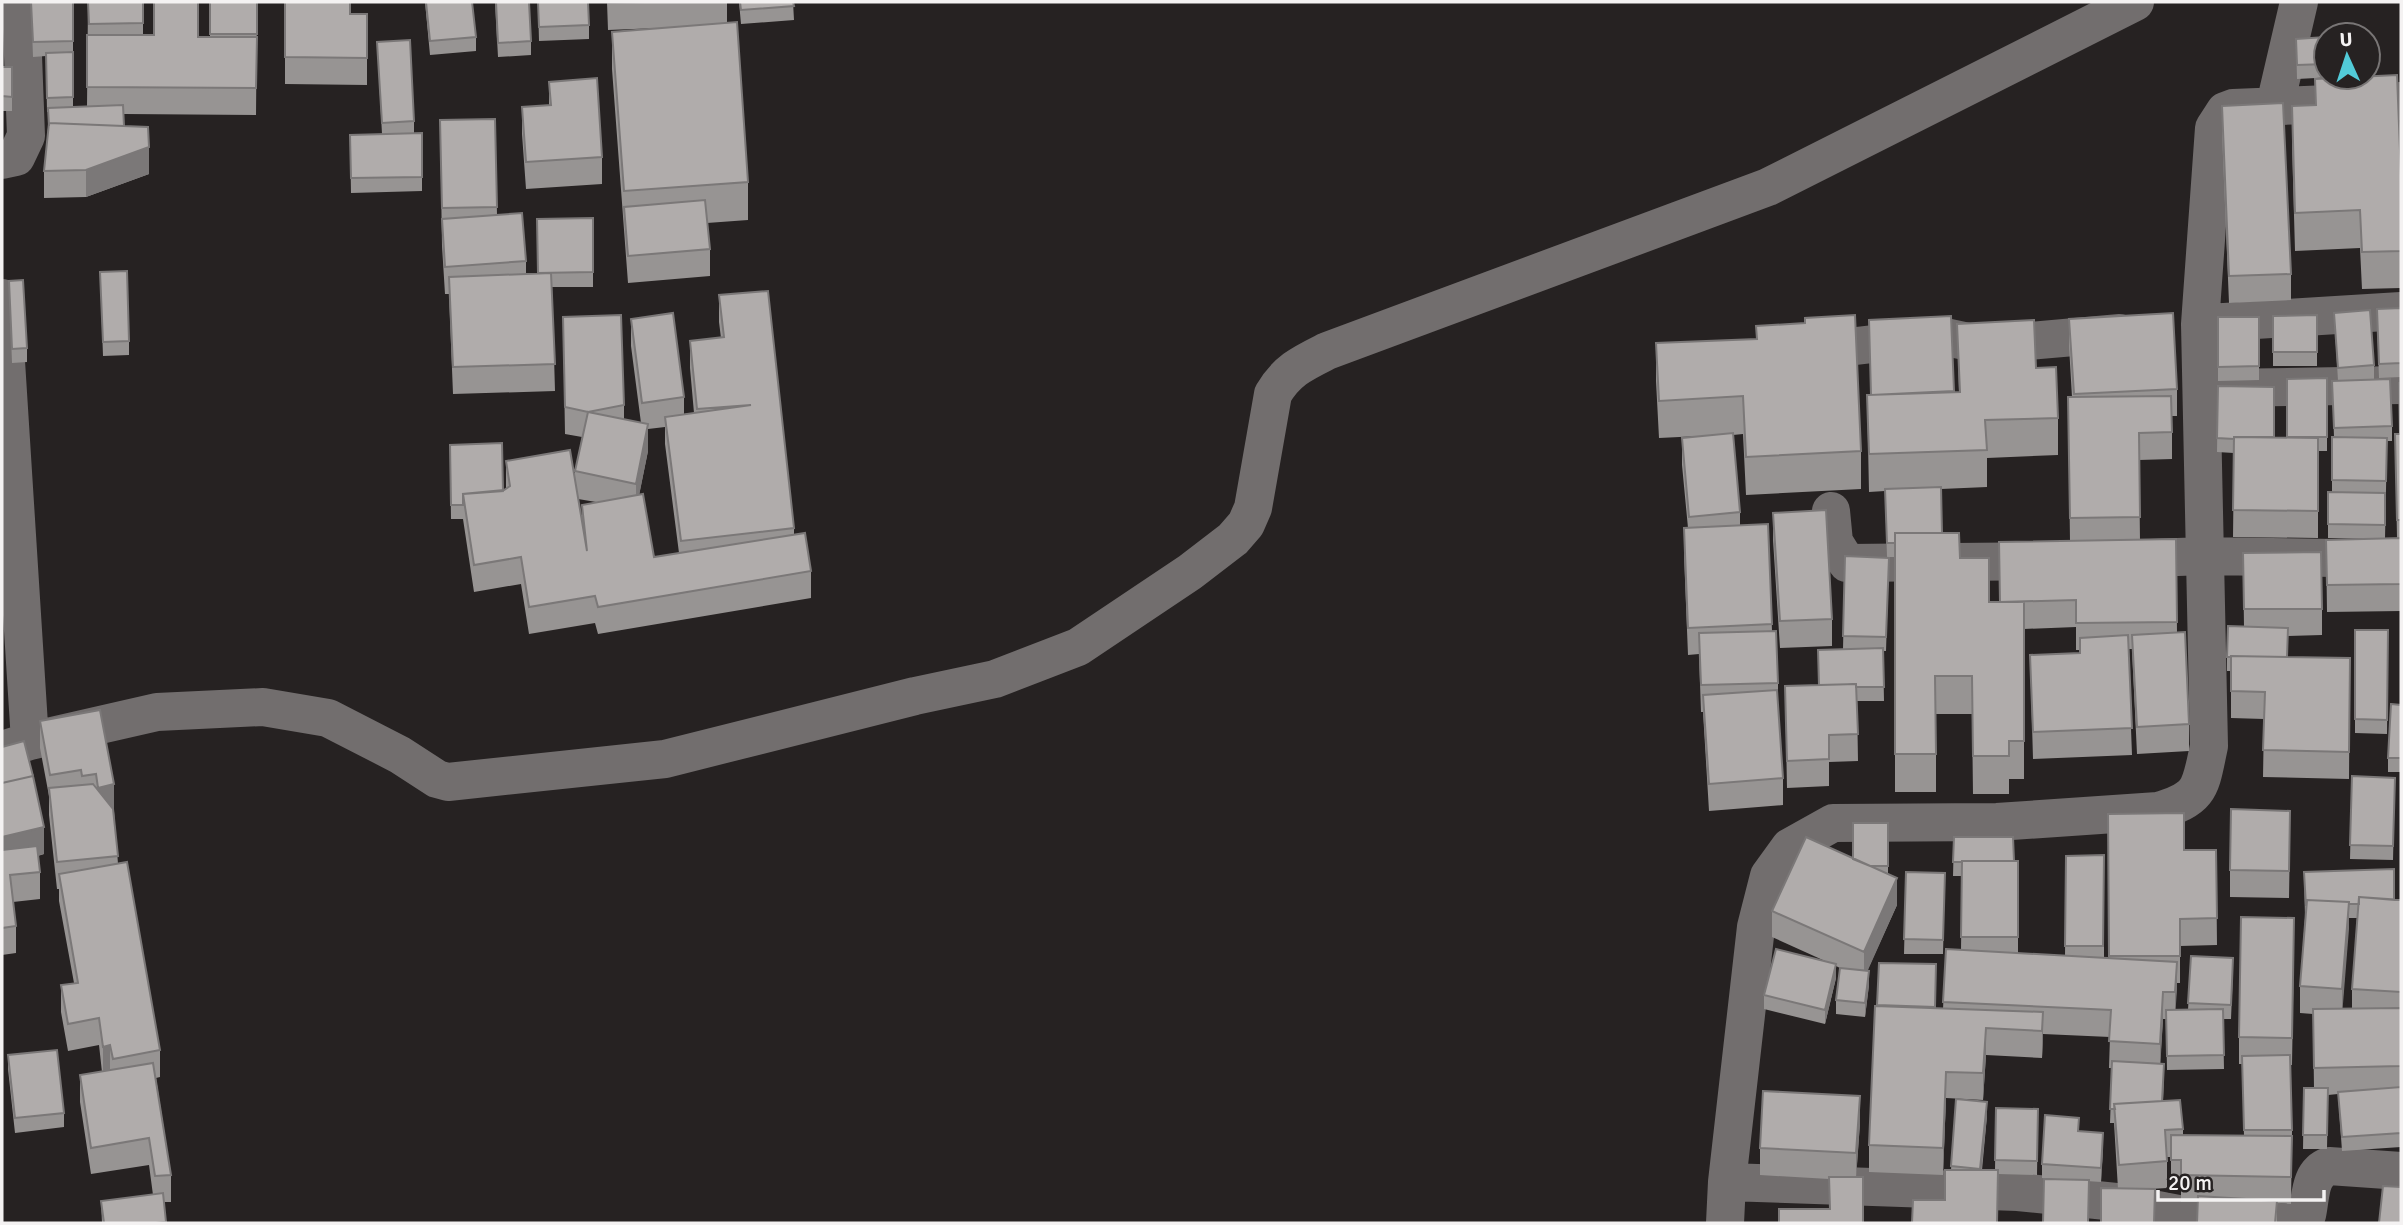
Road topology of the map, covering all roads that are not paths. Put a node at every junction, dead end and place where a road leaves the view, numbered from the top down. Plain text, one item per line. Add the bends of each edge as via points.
1 (21, 2) edge
2 (2136, 2) edge
3 (2299, 2) edge
4 (2401, 101) edge
5 (2275, 104) junction
6 (2, 160) edge
7 (2, 298) edge
8 (2401, 311) edge
9 (2175, 327) junction
10 (1765, 356) edge
11 (2401, 385) edge
12 (2202, 389) junction
13 (1831, 511) dead end
14 (2205, 556) junction
15 (2401, 559) edge
16 (16, 746) edge
17 (2401, 1171) edge
18 (1727, 1182) junction
19 (2177, 1219) edge
20 (1725, 1223) edge

1 - 6 street via 26,136 16,157
2 - 16 street via 1768,187 1299,365 1273,394 1253,509 1233,539 1078,647 995,679 665,759 448,782 328,718 263,707 157,712
3 - 5 street
4 - 5 street
5 - 9 street via 2225,111 2214,128
7 - 16 street
8 - 9 street
9 - 10 street via 1983,345 1941,336
9 - 12 street
11 - 12 street
12 - 14 street
13 - 14 street via 1834,541 1847,563
14 - 15 street
14 - 18 street via 2209,746 2201,783 2191,798 2158,811 1997,822 1833,823 1790,847 1769,876 1756,927
17 - 19 street via 2320,1169 2314,1177 2307,1215 2290,1223
18 - 19 street via 2018,1192 2116,1202
18 - 20 street

